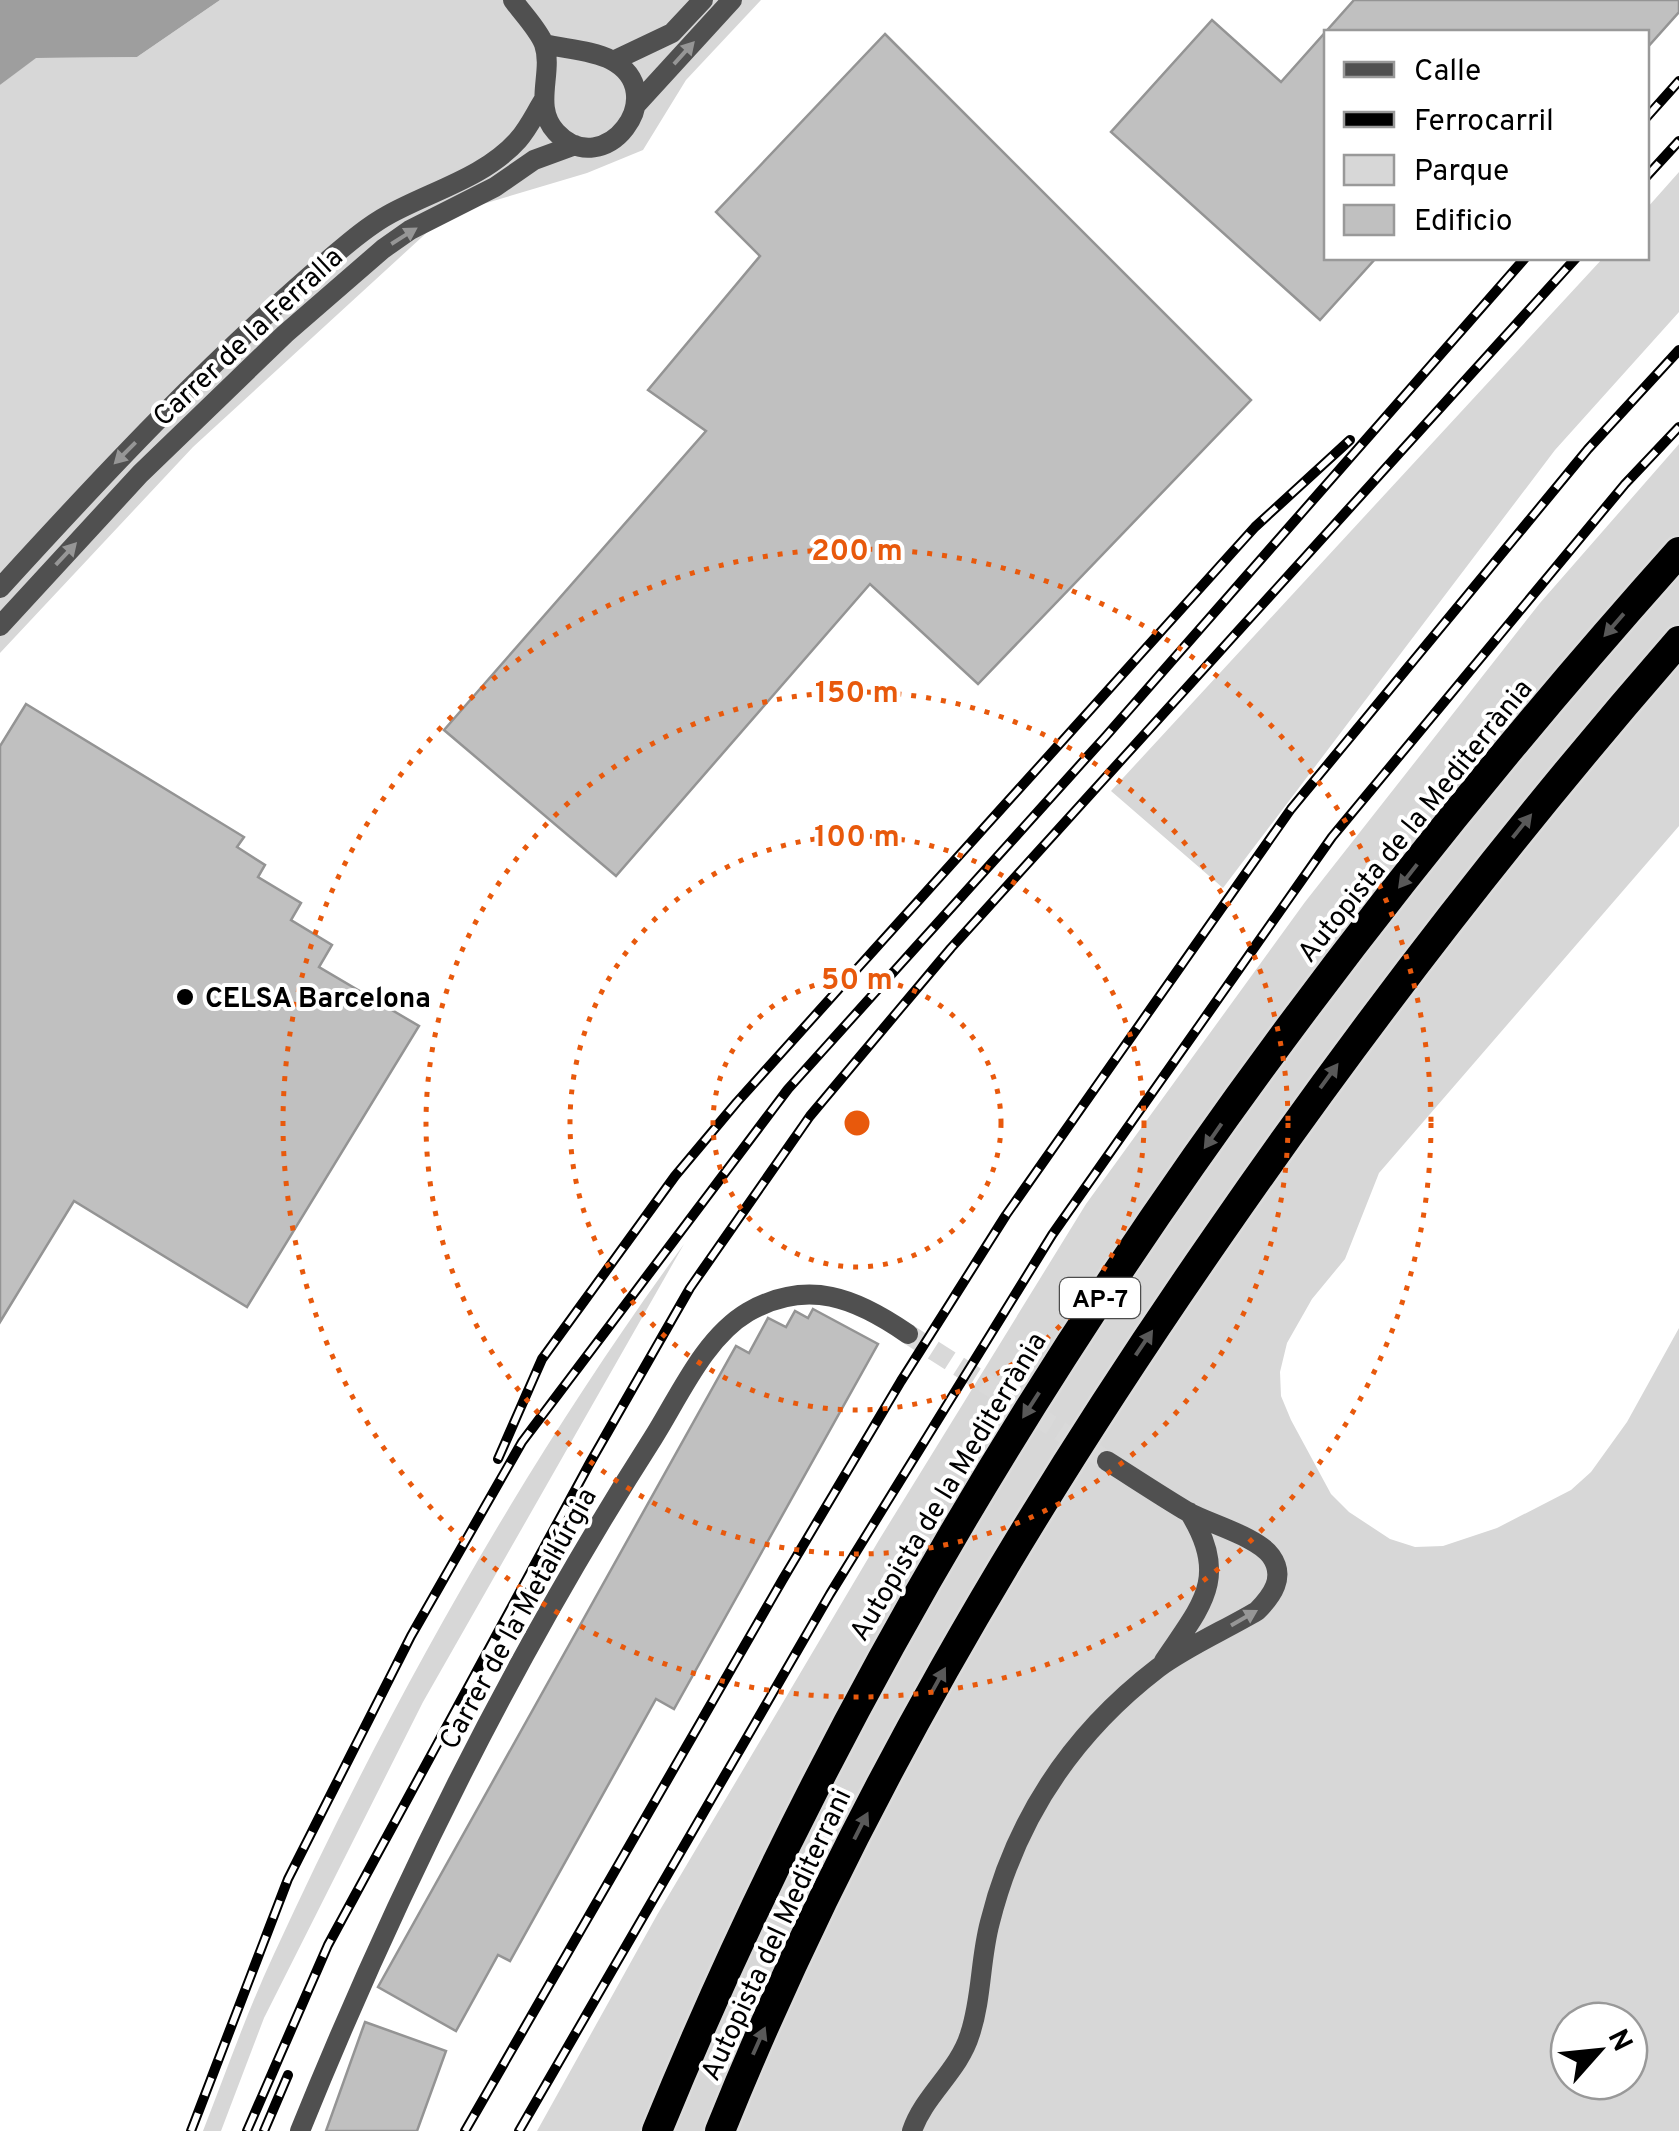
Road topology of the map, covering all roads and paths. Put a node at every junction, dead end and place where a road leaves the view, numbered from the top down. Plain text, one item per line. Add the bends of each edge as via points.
1 (512, 0) edge
2 (703, 0) edge
3 (732, 0) edge
4 (544, 44) junction
5 (588, 54) junction
6 (613, 61) junction
7 (545, 93) junction
8 (635, 106) junction
9 (575, 145) junction
10 (1679, 552) edge
11 (0, 588) edge
12 (0, 626) edge
13 (1679, 640) edge
14 (908, 1334) tunnel mouth
15 (1107, 1462) tunnel mouth
16 (1189, 1512) junction
17 (1160, 1667) junction
18 (300, 2131) edge
19 (657, 2131) edge
20 (720, 2131) edge
21 (912, 2131) edge

1 - 4 street
2 - 6 street via 672,33
8 -> 3 street
4 - 5 street
4 - 7 street
5 - 6 street
5 - 7 street via 563,63
6 - 8 street via 628,76
7 - 9 street via 552,128
7 -> 11 street, Carrer de la Ferralla via 519,139 492,163 386,216 268,314
8 - 9 street via 614,140
12 -> 9 street, Carrer de la Ferralla via 140,474 383,249 534,160
10 -> 19 highway, Autopista de la Mediterrània / AP-7 via 1505,754 1325,983 1080,1330 834,1744 753,1907
20 -> 13 highway, Autopista del Mediterrani / AP-7 via 891,1766 1112,1389 1418,957
14 - 18 street, Carrer de la Metal·lúrgia via 856,1303 810,1294 764,1304 712,1345 606,1512 436,1822
15 - 16 street
16 - 17 street via 1208,1558 1207,1596
17 -> 16 street via 1257,1612 1278,1579 1262,1548
17 - 21 street via 1060,1766 1034,1805 1012,1848 989,1925 970,2038

